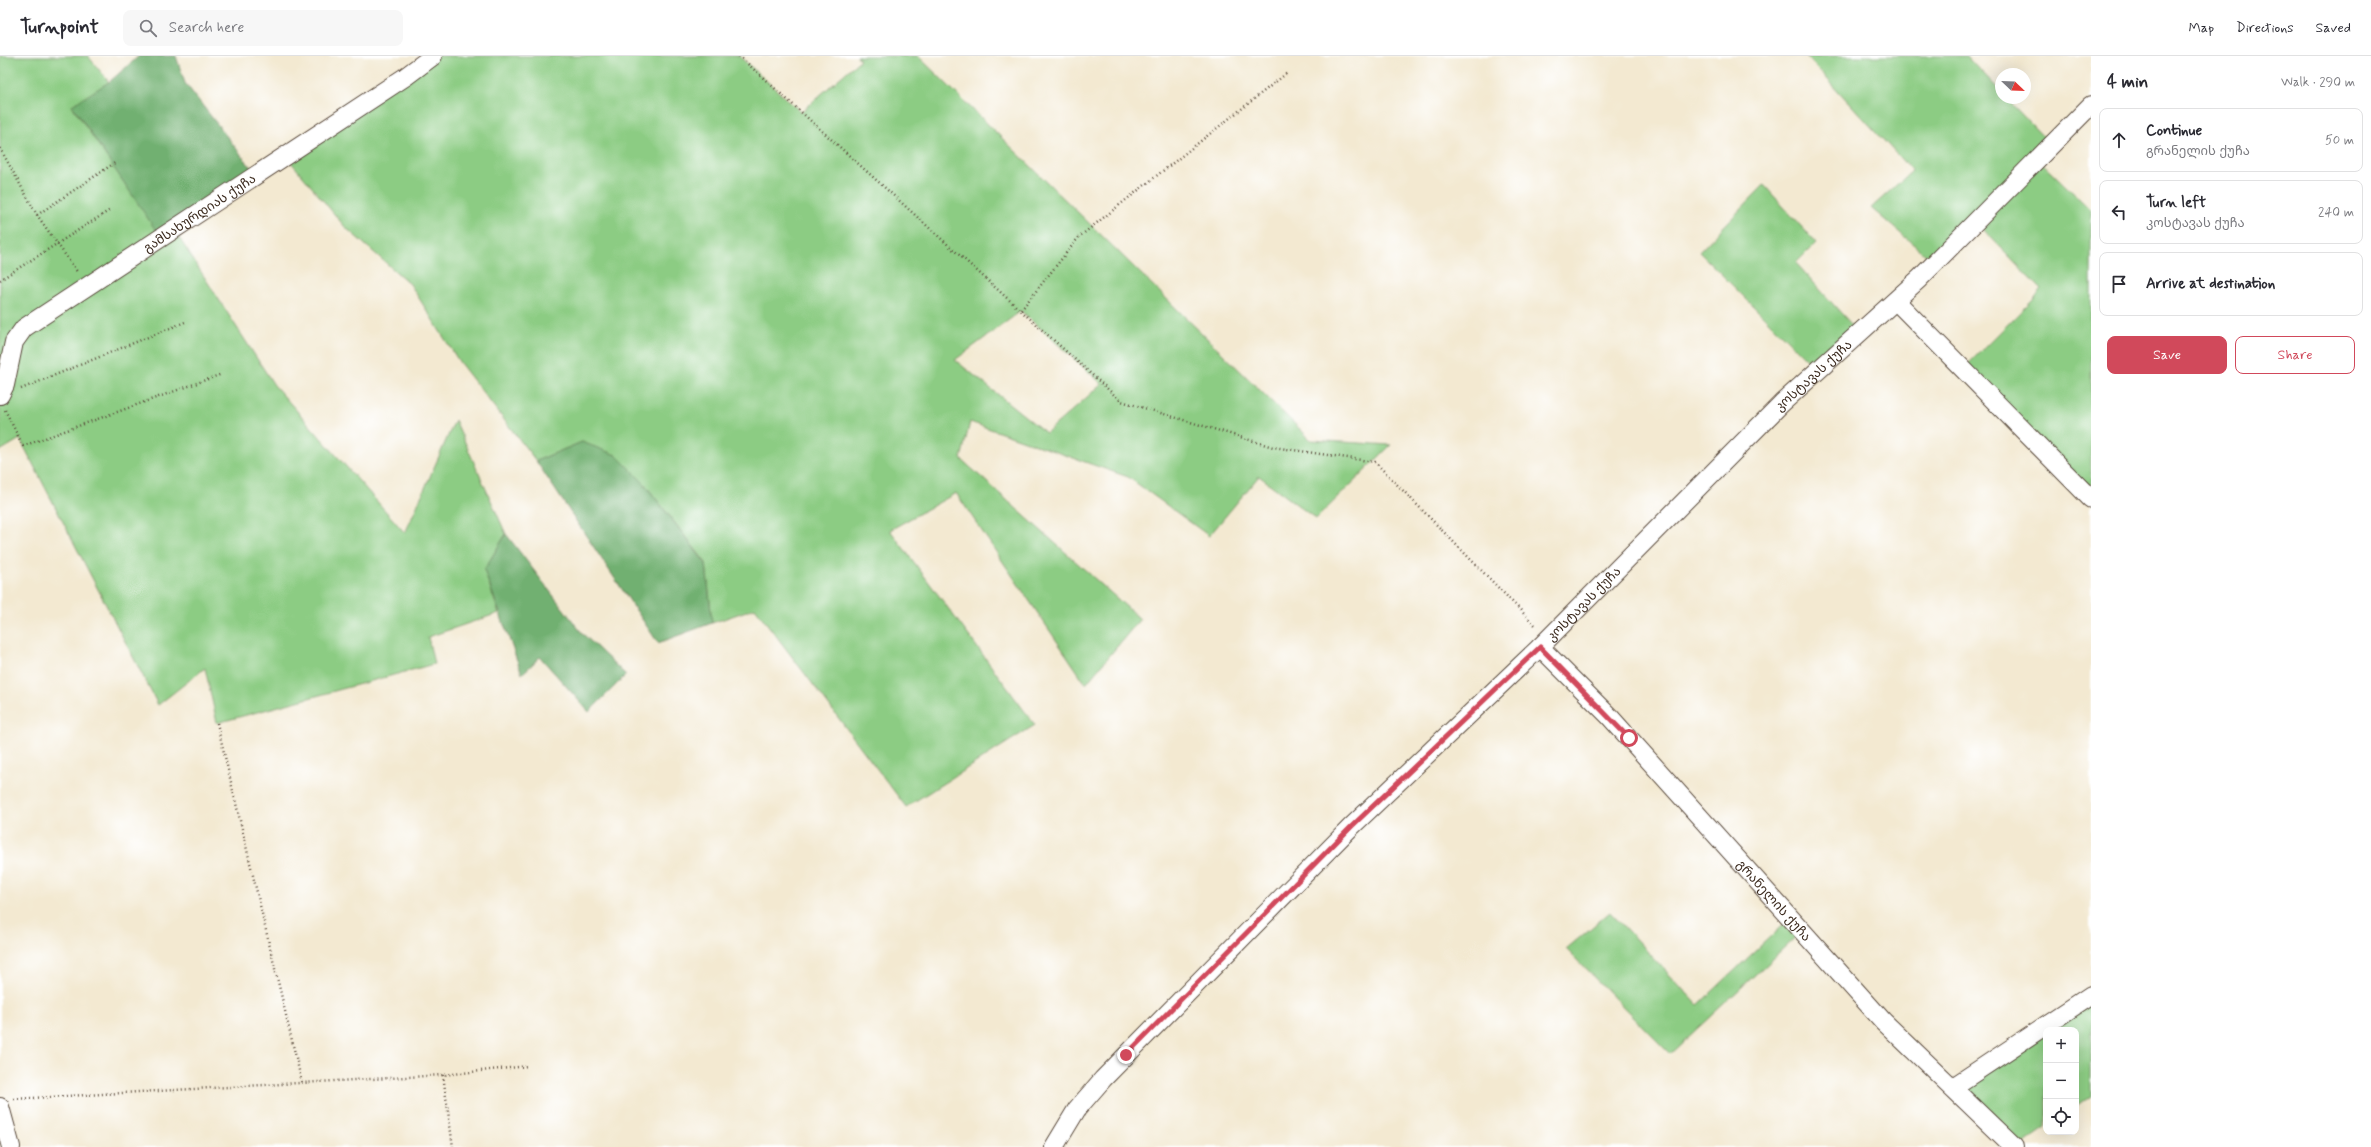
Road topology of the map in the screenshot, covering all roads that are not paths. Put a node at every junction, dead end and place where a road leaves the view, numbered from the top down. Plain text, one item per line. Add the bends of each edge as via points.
1 (433, 56) edge
2 (2091, 105) edge
3 (1896, 301) junction
4 (6, 398) edge
5 (2091, 499) edge
6 (1544, 643) junction
7 (2091, 995) edge
8 (1953, 1087) junction
9 (4, 1103) edge
10 (11, 1147) edge
11 (1054, 1147) edge
12 (2014, 1147) edge

1 - 4 street, გამსახურდიას ქუჩა via 24,328 14,342 5,385
2 - 3 street, კოსტავას ქუჩა
3 - 5 street
3 - 6 street, კოსტავას ქუჩა via 1782,403
6 - 8 street, გრანელის ქუჩა via 1883,1021
6 - 11 street, კოსტავას ქუჩა via 1351,827 1103,1078 1077,1109
7 - 8 street
8 - 12 street, გრანელის ქუჩა
9 - 10 street

